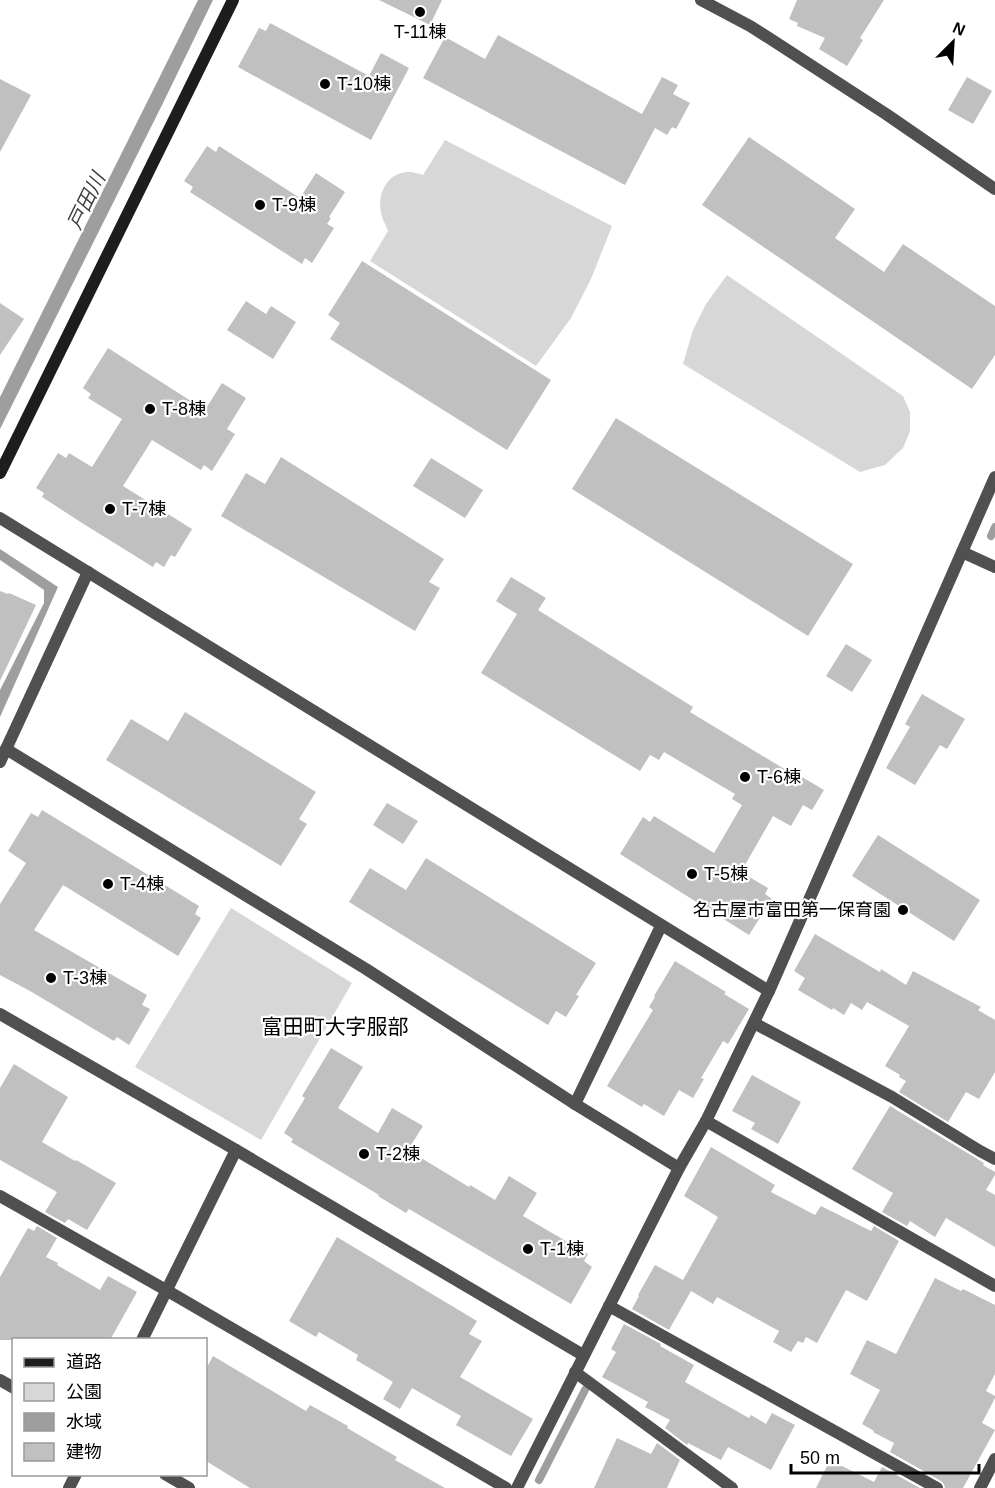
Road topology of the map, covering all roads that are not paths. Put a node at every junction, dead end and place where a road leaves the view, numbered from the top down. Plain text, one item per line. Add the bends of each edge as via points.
1 (233, 0) edge
2 (700, 0) edge
3 (995, 189) edge
4 (0, 473) edge
5 (995, 477) edge
6 (0, 518) edge
7 (962, 552) junction
8 (995, 567) edge
9 (88, 572) junction
10 (6, 749) junction
11 (0, 762) edge
12 (661, 926) junction
13 (770, 991) junction
14 (0, 1014) edge
15 (754, 1023) junction
16 (575, 1104) junction
17 (706, 1121) junction
18 (236, 1150) junction
19 (995, 1159) edge
20 (679, 1168) junction
21 (0, 1196) edge
22 (995, 1286) edge
23 (166, 1290) junction
24 (609, 1306) junction
25 (143, 1338) edge
26 (583, 1355) junction
27 (575, 1372) junction
28 (995, 1459) edge
29 (168, 1476) edge
30 (189, 1488) edge
31 (506, 1488) edge
32 (517, 1488) edge
33 (732, 1488) edge
34 (937, 1488) edge
35 (980, 1488) edge

1 - 4 street
2 - 3 street via 760,32
5 - 7 street
6 - 9 street
7 - 8 street
7 - 13 street
9 - 10 street
9 - 12 street
10 - 11 street
10 - 16 street via 366,969
12 - 13 street
12 - 16 street
13 - 15 street
14 - 18 street
15 - 17 street
15 - 19 street via 892,1097
16 - 20 street
17 - 20 street
17 - 22 street
18 - 23 street
18 - 26 street
20 - 24 street
21 - 23 street
23 - 25 street
23 - 31 street
24 - 26 street
24 - 34 street
26 - 27 street
27 - 32 street
27 - 33 street
28 - 35 street
29 - 30 street

